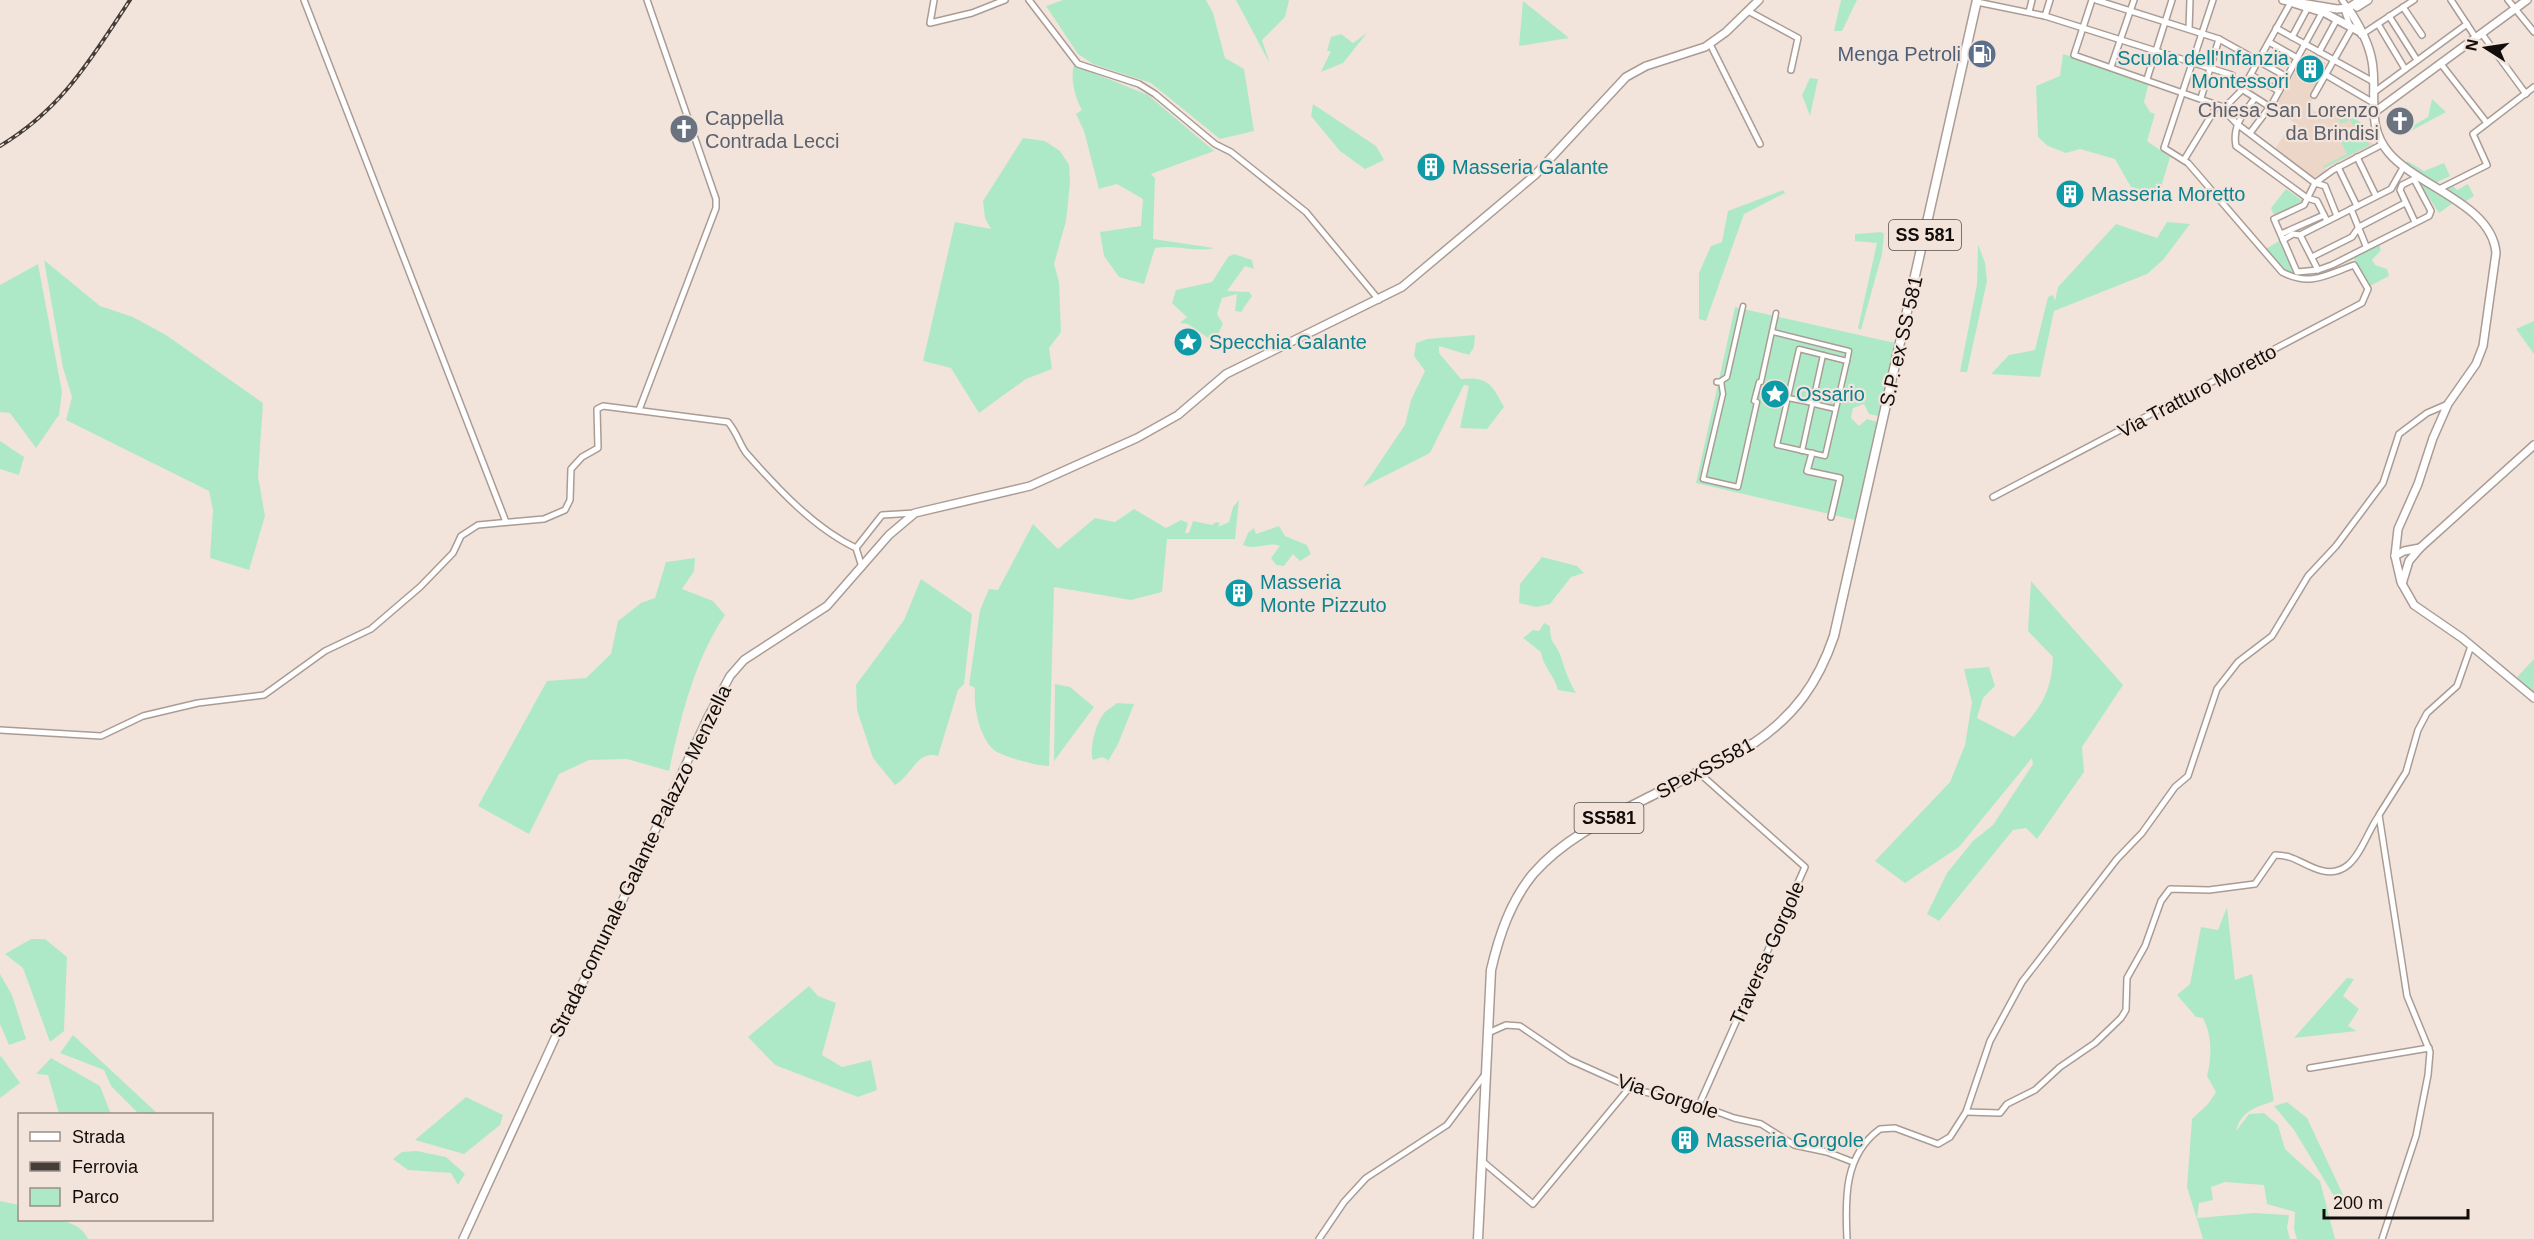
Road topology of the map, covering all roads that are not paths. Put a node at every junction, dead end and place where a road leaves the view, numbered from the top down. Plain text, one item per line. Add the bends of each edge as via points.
1 (304, 0) edge
2 (647, 0) edge
3 (934, 0) edge
4 (1005, 0) edge
5 (1029, 0) edge
6 (1759, 0) edge
7 (2014, 0) edge
8 (2032, 0) edge
9 (2050, 0) edge
10 (2096, 0) edge
11 (2134, 0) edge
12 (2172, 0) edge
13 (2190, 0) edge
14 (2213, 0) edge
15 (2335, 0) edge
16 (2342, 0) edge
17 (2361, 0) edge
18 (2368, 0) edge
19 (2414, 0) edge
20 (2451, 0) edge
21 (2508, 0) edge
22 (2527, 0) edge
23 (1977, 1) edge
24 (2288, 1) edge
25 (2000, 3) edge
26 (2403, 7) junction
27 (2012, 8) junction
28 (2307, 9) junction
29 (2515, 9) junction
30 (1748, 11) junction
31 (2130, 11) junction
32 (2327, 11) junction
33 (2348, 11) junction
34 (2029, 12) junction
35 (2045, 16) junction
36 (2389, 16) junction
37 (2337, 19) junction
38 (2166, 23) junction
39 (2378, 24) junction
40 (2467, 24) junction
41 (2083, 28) junction
42 (2276, 28) junction
43 (2189, 29) junction
44 (2356, 29) junction
45 (2534, 32) edge
46 (2201, 33) junction
47 (2422, 35) dead end
48 (2479, 36) junction
49 (2292, 37) junction
50 (2219, 39) junction
51 (2120, 40) junction
52 (2269, 42) junction
53 (1710, 44) junction
54 (2305, 44) junction
55 (2157, 52) junction
56 (2319, 52) junction
57 (2297, 58) junction
58 (2334, 60) junction
59 (2417, 60) junction
60 (2258, 61) junction
61 (2192, 62) junction
62 (2441, 64) junction
63 (2111, 67) junction
64 (2209, 68) junction
65 (2405, 69) junction
66 (1791, 70) dead end
67 (2251, 75) junction
68 (2326, 75) junction
69 (2287, 77) junction
70 (2147, 79) junction
71 (2372, 81) junction
72 (2534, 87) edge
73 (2242, 90) junction
74 (2279, 91) junction
75 (2182, 92) junction
76 (2373, 93) junction
77 (2526, 94) junction
78 (2314, 95) dead end
79 (2201, 98) junction
80 (2254, 98) junction
81 (2372, 102) junction
82 (2270, 107) junction
83 (2224, 108) junction
84 (2372, 114) junction
85 (2487, 123) junction
86 (2236, 124) junction
87 (2250, 133) junction
88 (1760, 144) dead end
89 (2384, 144) junction
90 (2357, 158) junction
91 (2184, 160) junction
92 (2404, 166) junction
93 (2338, 167) junction
94 (2415, 177) junction
95 (2315, 183) junction
96 (2439, 189) junction
97 (2376, 196) junction
98 (2307, 198) junction
99 (2405, 203) junction
100 (2357, 206) junction
101 (2350, 209) junction
102 (2337, 216) junction
103 (2326, 218) junction
104 (2415, 222) junction
105 (2359, 227) junction
106 (2300, 235) junction
107 (2282, 237) junction
108 (2366, 246) junction
109 (2312, 257) junction
110 (2332, 265) junction
111 (2318, 270) junction
112 (2336, 272) junction
113 (1379, 300) junction
114 (1743, 306) dead end
115 (1776, 313) dead end
116 (1772, 332) junction
117 (1823, 355) junction
118 (1847, 361) junction
119 (1788, 398) junction
120 (1814, 403) junction
121 (2448, 404) junction
122 (1835, 408) junction
123 (639, 410) junction
124 (2534, 445) edge
125 (1802, 451) junction
126 (1812, 453) junction
127 (1872, 470) joint
128 (1993, 497) dead end
129 (915, 513) junction
130 (1831, 517) dead end
131 (506, 522) junction
132 (2396, 541) junction
133 (856, 548) junction
134 (2416, 549) junction
135 (2395, 556) junction
136 (2409, 561) junction
137 (862, 567) junction
138 (2402, 585) junction
139 (2471, 646) junction
140 (2534, 698) edge
141 (0, 730) edge
142 (1698, 772) junction
143 (2379, 815) junction
144 (1488, 1033) junction
145 (2429, 1048) junction
146 (2310, 1068) dead end
147 (1487, 1072) junction
148 (1630, 1087) junction
149 (1699, 1104) junction
150 (1966, 1112) junction
151 (1482, 1161) junction
152 (1853, 1162) junction
153 (463, 1239) edge
154 (1319, 1239) edge
155 (1478, 1239) edge
156 (1847, 1239) edge
157 (2382, 1239) edge

1 - 131 street
2 - 123 street via 716,208
3 - 4 street via 930,23
5 - 113 street via 1078,64 1139,84 1306,212
6 - 30 street, Strada comunale Galante Palazzo Menzella
7 - 27 street
8 - 34 street
9 - 35 street
10 - 31 street
10 - 41 street
11 - 31 street
12 - 38 street
13 - 43 street
14 - 46 street
15 - 32 street
16 - 33 street
17 - 33 street
18 - 33 street
19 - 26 street
20 - 40 street
21 - 29 street
22 - 29 street
23 - 25 street
23 - 127 main road, S.P. ex SS 581 / SS 581
24 - 28 street
24 - 32 street
24 - 42 street
25 - 27 street
26 - 36 street
26 - 47 street
27 - 34 street
28 - 32 street
28 - 49 street
29 - 45 street
29 - 48 street
30 - 53 street, Strada comunale Galante Palazzo Menzella
30 - 66 street via 1798,38
31 - 38 street
31 - 51 street
32 - 33 street
32 - 37 street
32 - 54 street
33 - 44 street
34 - 35 street
35 - 41 street
36 - 39 street
36 - 59 street
37 - 44 street
37 - 56 street
38 - 43 street
38 - 55 street
39 - 44 street
39 - 65 street
40 - 48 street
40 - 59 street
41 - 51 street
41 - 63 street via 2074,54
42 - 49 street
42 - 52 street
43 - 46 street
44 - 58 street
44 - 71 street via 2372,61
46 - 50 street
46 - 61 street
48 - 62 street
48 - 77 street
49 - 54 street
50 - 60 street
50 - 64 street
51 - 55 street
51 - 63 street
52 - 57 street
52 - 60 street
53 - 88 street
53 - 113 street, Strada comunale Galante Palazzo Menzella via 1626,77 1535,175 1402,287
54 - 56 street
54 - 57 street
55 - 61 street
55 - 70 street
56 - 58 street
57 - 69 street
58 - 68 street
58 - 71 street
59 - 65 street
60 - 67 street
60 - 69 street
61 - 64 street
61 - 75 street
62 - 84 street
62 - 85 street
63 - 70 street
64 - 73 street via 2232,75 2229,81
64 - 79 street
65 - 76 street
67 - 73 street
67 - 74 street
68 - 78 street
68 - 81 street
69 - 74 street
70 - 75 street
71 - 76 street
72 - 77 street
73 - 80 street
73 - 83 street
74 - 82 street
75 - 79 street
75 - 91 street via 2164,148
76 - 81 street
77 - 85 street
79 - 83 street
80 - 82 street
80 - 86 street
81 - 84 street
82 - 87 street
83 - 86 street
83 - 91 street via 2217,106
84 - 89 street
85 - 96 street via 2473,134 2487,165
86 - 87 street
86 - 98 street via 2236,146
87 - 95 street
89 - 90 street
89 - 92 street
90 - 93 street
90 - 97 street
91 - 112 street via 2273,265 2300,281
92 - 94 street
92 - 97 street via 2393,187
93 - 95 street
93 - 100 street
94 - 96 street
94 - 99 street via 2400,190
94 - 104 street via 2432,211
95 - 98 street
95 - 102 street via 2325,186
96 - 121 street via 2488,228 2496,253 2483,346 2476,364
97 - 100 street
98 - 103 street via 2317,201
98 - 107 street via 2304,205 2274,219
99 - 104 street
99 - 105 street
100 - 101 street
101 - 102 street
101 - 105 street
102 - 103 street
103 - 106 street
103 - 107 street
104 - 108 street
105 - 108 street
105 - 109 street via 2352,237
106 - 107 street
106 - 109 street
107 - 111 street via 2297,272
108 - 110 street
109 - 111 street
110 - 111 street
110 - 112 street
112 - 128 street, Via Tratturo Moretto via 2354,265 2368,289 2362,303
113 - 129 street, Strada comunale Galante Palazzo Menzella via 1226,374 1178,415 1137,438 1030,486
114 - 116 street via 1727,376 1719,382 1723,394 1703,479 1738,487
115 - 116 street
116 - 118 street via 1849,351
117 - 118 street
117 - 119 street via 1799,349
117 - 120 street
118 - 122 street
119 - 120 street
119 - 125 street via 1777,445
120 - 122 street
120 - 125 street
121 - 132 street
121 - 150 street via 2427,413 2399,434 2383,483 2308,576 2272,636 2238,662 2217,689 2188,776 2175,787 2022,982 1990,1041
122 - 126 street via 1825,456
123 - 131 street via 603,406 597,409 598,448 582,456 571,469 570,500 565,510 544,519
123 - 133 street via 728,422 739,435 744,452 826,532
124 - 134 street
125 - 126 street
126 - 130 street via 1807,471 1840,478
127 - 142 main road, SPexSS581 / SS581 via 1834,636 1813,686 1796,710 1774,730
129 - 133 street via 882,515
129 - 137 street, Strada comunale Galante Palazzo Menzella via 889,535
131 - 141 street via 478,525 461,536 453,553 371,629 326,651 264,695 198,703 153,714 101,736
132 - 134 street
132 - 135 street
133 - 137 street
134 - 135 street
134 - 136 street
135 - 136 street
135 - 138 street
136 - 138 street
137 - 153 street, Strada comunale Galante Palazzo Menzella via 826,606 744,660 730,676 555,1038
138 - 139 street via 2419,610
139 - 140 street
139 - 143 street via 2457,686 2427,713 2401,783
142 - 144 main road, SPexSS581 / SS581 via 1599,823 1550,857 1532,875 1498,940 1491,970
142 - 149 street, Traversa Gorgole via 1805,867
143 - 145 street via 2407,996
143 - 150 street via 2357,857 2348,866 2324,871 2294,856 2275,855 2254,884 2209,890 2170,889 2127,978 2127,1002 2121,1018 2095,1043 2035,1090 2007,1104 2000,1113
144 - 147 main road, SPexSS581 / SS581
144 - 148 street, Via Gorgole via 1506,1025 1520,1026 1570,1060
145 - 146 street
145 - 157 street via 2416,1136
147 - 151 main road, SPexSS581 / SS581
147 - 154 street via 1447,1125 1366,1178
148 - 149 street, Via Gorgole
148 - 151 street via 1533,1204
149 - 152 street, Via Gorgole via 1761,1124 1794,1145
150 - 152 street via 1943,1143 1895,1128 1880,1129 1863,1144
151 - 155 main road, SPexSS581 / SS581
152 - 156 street via 1846,1197

